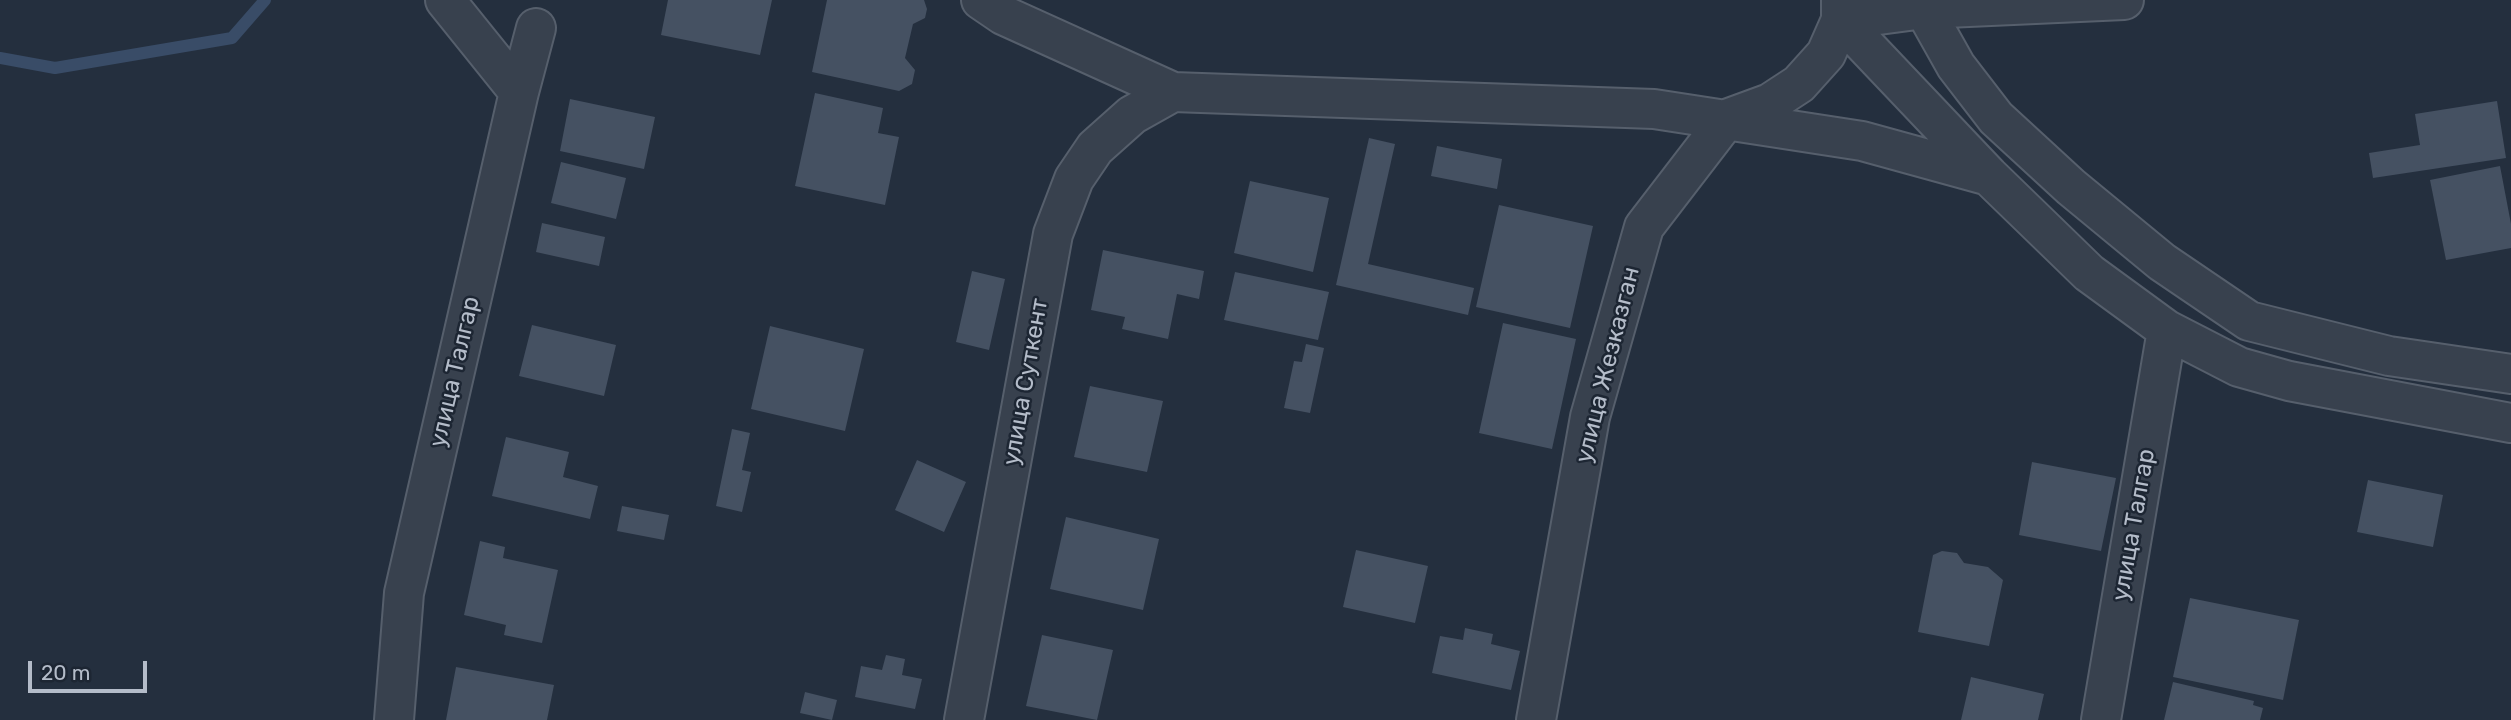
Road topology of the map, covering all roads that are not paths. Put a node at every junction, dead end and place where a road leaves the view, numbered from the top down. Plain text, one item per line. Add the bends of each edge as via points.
1 (445, 0) edge
2 (981, 0) edge
3 (2124, 0) edge
4 (1924, 4) edge
5 (1841, 10) edge
6 (536, 28) dead end
7 (519, 92) junction
8 (1173, 92) junction
9 (1727, 118) junction
10 (1989, 176) junction
11 (2166, 330) junction
12 (2511, 374) edge
13 (2511, 422) edge
14 (394, 720) edge
15 (964, 720) edge
16 (1536, 720) edge
17 (2101, 720) edge

1 - 7 street
2 - 8 street via 1003,15
3 - 4 street
4 - 5 street
4 - 12 street via 1956,66 1996,118 2162,262 2249,321 2389,356
5 - 9 street via 1826,54 1799,84 1770,103
5 - 10 street
6 - 7 street, улица Талгар
7 - 14 street, улица Талгар via 404,593
8 - 9 street via 1654,109
8 - 15 street, улица Суткент via 1132,115 1095,148 1074,179 1053,234
9 - 10 street via 1862,141
9 - 16 street, улица Жезказган via 1644,227 1590,417
10 - 11 street via 2089,273
11 - 13 street via 2239,367 2289,381
11 - 17 street, улица Талгар

